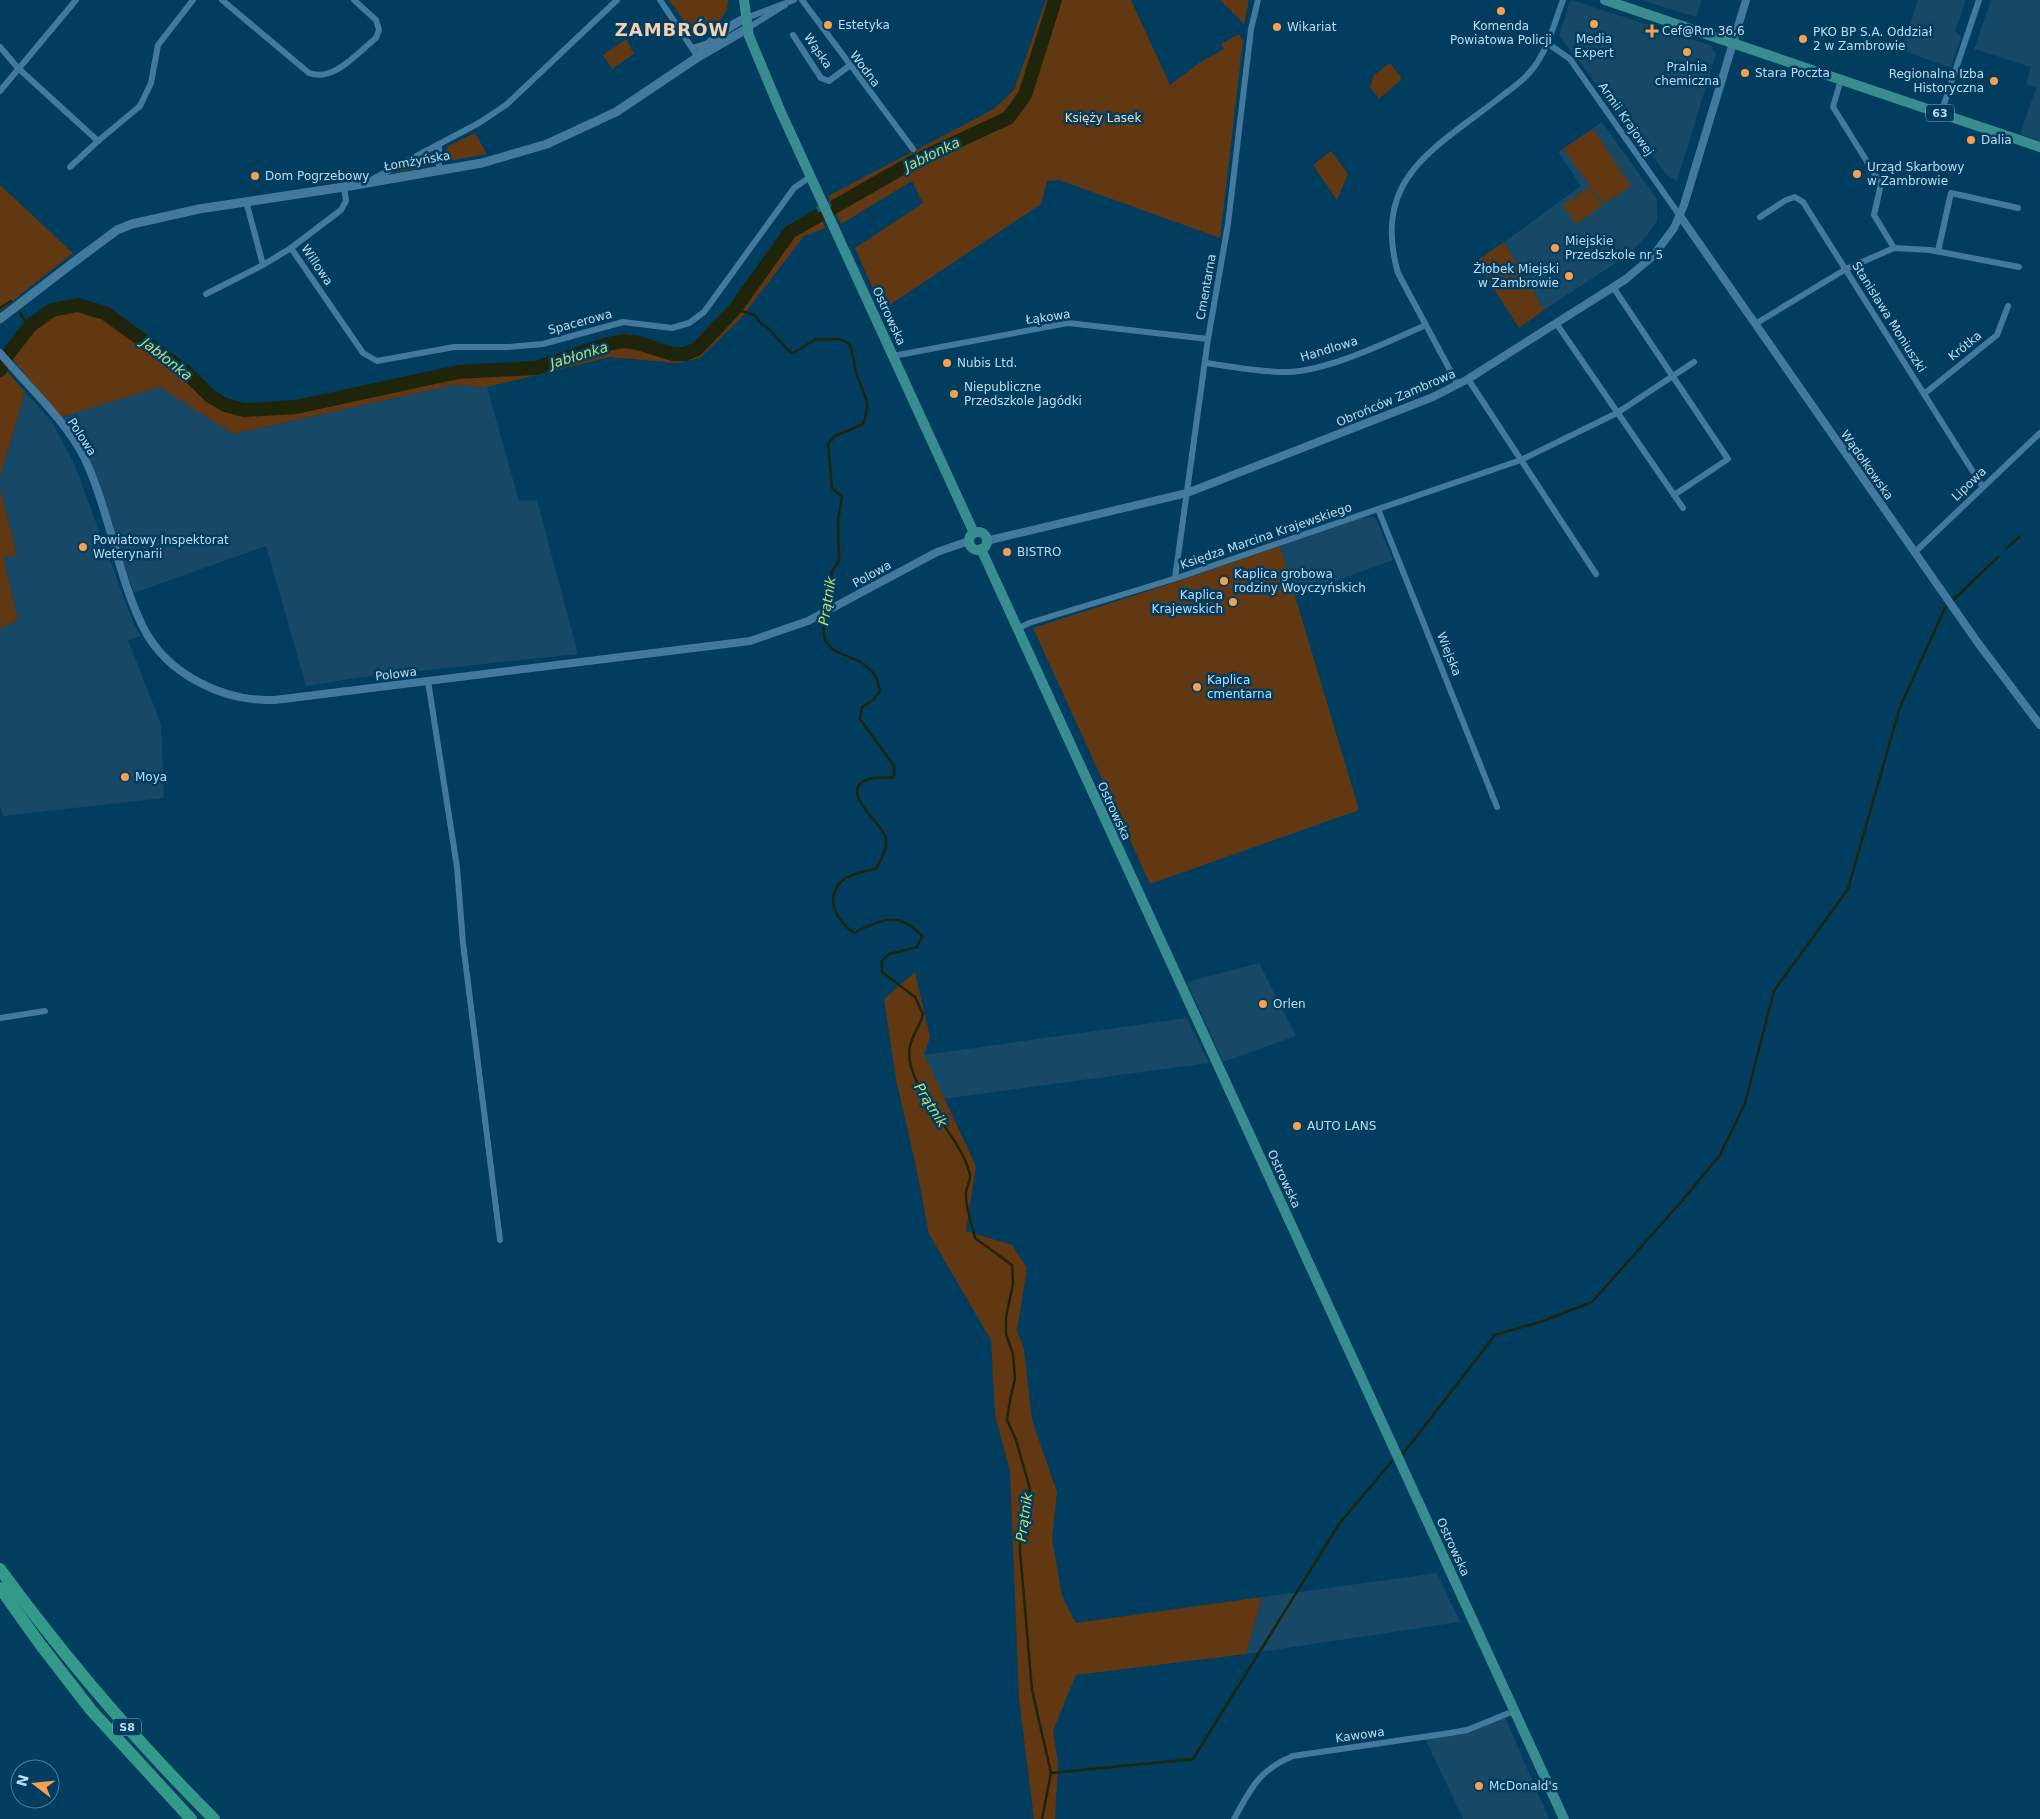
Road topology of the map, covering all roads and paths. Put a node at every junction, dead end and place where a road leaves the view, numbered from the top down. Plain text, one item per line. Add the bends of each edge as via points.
1 (76, 0) edge
2 (193, 0) edge
3 (222, 0) edge
4 (354, 0) edge
5 (617, 0) edge
6 (660, 0) edge
7 (737, 0) edge
8 (744, 0) edge
9 (802, 0) edge
10 (1258, 0) edge
11 (1563, 0) edge
12 (1605, 0) edge
13 (1746, 0) edge
14 (1979, 0) edge
15 (789, 1) edge
16 (744, 24) junction
17 (793, 35) dead end
18 (1733, 42) junction
19 (708, 43) junction
20 (1547, 43) junction
21 (0, 47) edge
22 (692, 48) junction
23 (698, 57) junction
24 (849, 66) junction
25 (18, 68) junction
26 (1841, 79) junction
27 (0, 91) edge
28 (1941, 113) junction
29 (98, 141) junction
30 (439, 144) junction
31 (2040, 147) edge
32 (913, 150) dead end
33 (70, 167) dead end
34 (439, 169) junction
35 (810, 177) junction
36 (363, 184) junction
37 (344, 187) junction
38 (246, 201) junction
39 (2018, 208) dead end
40 (1680, 216) junction
41 (1760, 217) dead end
42 (291, 248) junction
43 (1894, 248) junction
44 (1938, 251) junction
45 (263, 265) junction
46 (2019, 267) dead end
47 (1846, 269) junction
48 (1613, 287) junction
49 (206, 294) dead end
50 (2008, 306) dead end
51 (0, 319) edge
52 (1556, 323) junction
53 (1754, 324) junction
54 (1426, 325) junction
55 (1208, 339) junction
56 (0, 354) edge
57 (893, 356) junction
58 (377, 361) joint
59 (1694, 362) dead end
60 (1205, 363) junction
61 (1672, 376) junction
62 (1468, 379) junction
63 (1458, 385) junction
64 (1924, 394) junction
65 (1617, 413) junction
66 (2040, 433) edge
67 (1520, 460) junction
68 (1982, 486) junction
69 (1187, 493) junction
70 (1674, 495) junction
71 (1683, 508) dead end
72 (1378, 509) junction
73 (971, 537) junction
74 (984, 545) junction
75 (1915, 552) junction
76 (1596, 574) dead end
77 (1175, 578) junction
78 (1017, 629) junction
79 (428, 681) junction
80 (2040, 725) edge
81 (1497, 807) dead end
82 (45, 1011) dead end
83 (0, 1018) edge
84 (500, 1240) dead end
85 (0, 1568) edge
86 (0, 1588) edge
87 (1514, 1711) junction
88 (191, 1819) edge
89 (214, 1819) edge
90 (1234, 1819) edge
91 (1564, 1819) edge

1 - 25 street
2 - 29 street via 158,45 151,83 140,106
3 - 4 street via 309,73 319,77 332,74 376,38 379,30 376,20
5 - 30 street via 506,105
6 - 22 street
7 - 16 main road
8 - 16 main road
9 - 24 street, Wodna
10 - 55 street, Cmentarna via 1251,29 1228,224
11 - 20 street
12 - 18 main road, 63
13 - 18 street, Obrońców Zambrowa
14 - 28 street
15 - 16 street
15 - 16 street
16 - 19 main road, Łomżyńska
16 - 23 main road, Łomżyńska
16 - 35 main road, Ostrowska
17 - 24 street, Wąska via 820,78 828,81
18 - 26 main road, 63
18 - 40 street, Obrońców Zambrowa
19 - 22 street
19 - 23 main road, Łomżyńska
20 - 40 street, Armii Krajowej via 1570,60
20 - 54 street via 1531,71 1426,154 1413,167 1400,191 1393,216 1393,254 1404,288
21 - 25 street
22 - 23 street
23 - 34 main road, Łomżyńska via 616,112 579,131 482,163
24 - 32 street, Wodna
25 - 27 street
25 - 29 street
26 - 28 main road, 63
26 - 43 street via 1833,107 1835,114 1881,184 1874,215
28 - 31 main road, 63
29 - 33 street
30 - 34 street
30 - 36 street
34 - 36 main road, Łomżyńska
35 - 57 main road, Ostrowska
35 - 58 street, Spacerowa via 794,188 712,304 689,323 672,328 623,322 543,344 454,347
36 - 37 main road, Łomżyńska
37 - 38 main road, Łomżyńska
37 - 42 street, Willowa via 344,206
38 - 45 street
38 - 51 main road, Łomżyńska via 140,221 117,230
39 - 44 street via 1951,193
40 - 48 street, Obrońców Zambrowa via 1653,256 1637,272
40 - 53 street, Wądołkowska
41 - 47 street, Stanisława Moniuszki via 1794,197 1803,202
42 - 45 street
42 - 58 street, Willowa via 363,353
43 - 44 street
43 - 47 street
44 - 46 street
45 - 49 street
47 - 53 street
47 - 64 street, Stanisława Moniuszki
48 - 52 street, Obrońców Zambrowa
48 - 61 street
50 - 64 street, Krótka via 1997,335
52 - 62 street, Obrońców Zambrowa
52 - 65 street
53 - 75 street, Wądołkowska
54 - 60 street, Handlowa via 1353,355 1300,370 1275,372
54 - 63 street
55 - 57 street, Łąkowa via 1068,323
55 - 60 street, Cmentarna
56 - 79 street, Polowa via 71,437 84,458 143,628 158,649 178,668 206,686 226,694 258,700
57 - 73 main road, Ostrowska
59 - 61 street, Księdza Marcina Krajewskiego
60 - 69 street, Cmentarna
61 - 65 street, Księdza Marcina Krajewskiego
61 - 70 street via 1728,459
62 - 63 street, Obrońców Zambrowa
62 - 67 street
63 - 69 street, Obrońców Zambrowa via 1367,424
64 - 68 street, Stanisława Moniuszki
65 - 67 street, Księdza Marcina Krajewskiego
65 - 70 street
66 - 68 street, Lipowa
67 - 72 street, Księdza Marcina Krajewskiego
67 - 76 street
68 - 75 street, Lipowa
69 - 74 street, Obrońców Zambrowa
69 - 77 street, Cmentarna
70 - 71 street
72 - 77 street, Księdza Marcina Krajewskiego
72 - 81 street, Wiejska
73 - 74 main road via 981,533
73 - 74 main road via 972,548
73 - 79 street, Polowa via 930,555 820,615 750,641
74 - 78 main road, Ostrowska
75 - 80 street, Wądołkowska
77 - 78 street, Księdza Marcina Krajewskiego
78 - 87 main road, Ostrowska
79 - 84 street via 457,867 463,942
82 - 83 street
85 - 89 highway, S8 via 76,1669 161,1766
86 - 88 highway, S8 via 91,1710
87 - 90 street, Kawowa via 1467,1730 1293,1756 1264,1772 1252,1786
87 - 91 main road, Ostrowska

